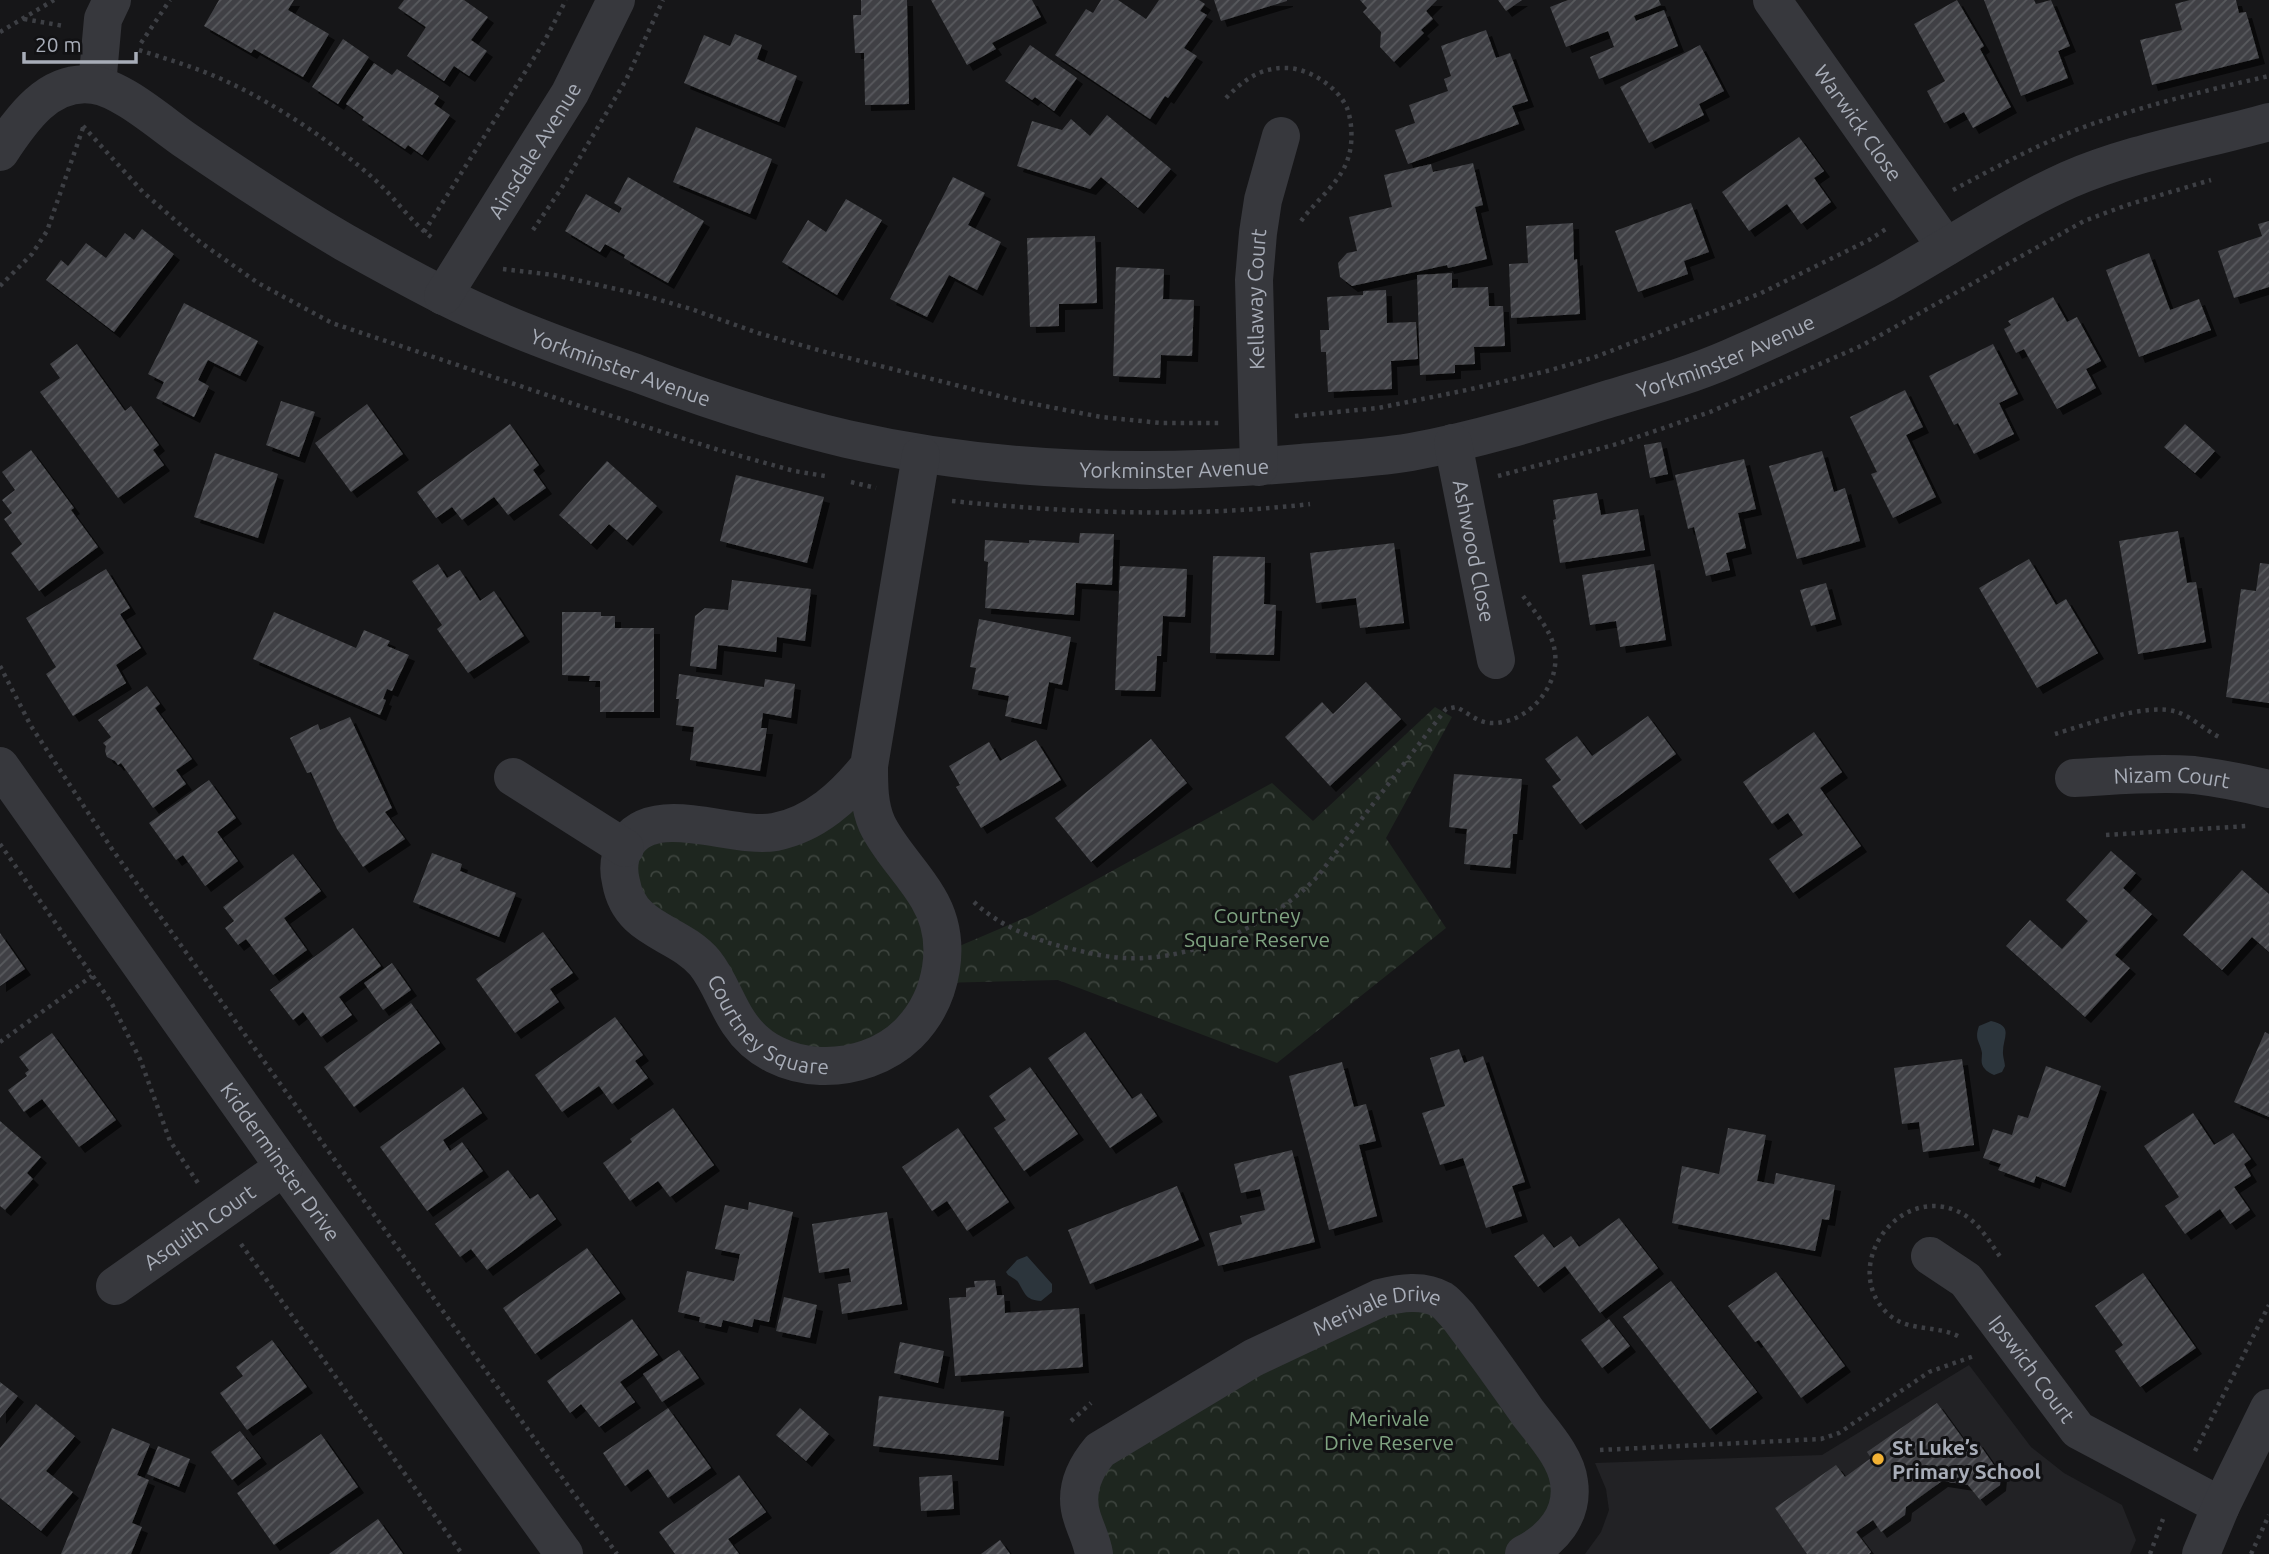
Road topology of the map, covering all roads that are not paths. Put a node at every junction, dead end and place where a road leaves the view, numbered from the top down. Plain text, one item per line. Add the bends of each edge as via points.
1 (616, 0) edge
2 (1772, 0) edge
3 (106, 2) edge
4 (93, 99) junction
5 (2269, 122) edge
6 (1282, 135) dead end
7 (0, 152) edge
8 (1946, 247) junction
9 (443, 296) junction
10 (1453, 443) junction
11 (921, 454) junction
12 (1259, 467) junction
13 (1496, 660) dead end
14 (0, 766) edge
15 (869, 766) junction
16 (513, 777) dead end
17 (2074, 778) dead end
18 (2269, 789) edge
19 (625, 848) junction
20 (284, 1167) junction
21 (1930, 1256) dead end
22 (115, 1286) dead end
23 (2269, 1408) edge
24 (2221, 1506) junction
25 (1081, 1514) junction
26 (564, 1554) edge
27 (1094, 1554) edge
28 (1108, 1554) edge
29 (1524, 1554) edge
30 (2201, 1554) edge

1 - 9 street, Ainsdale Avenue via 570,93
2 - 8 street, Warwick Close
3 - 4 street
4 - 7 street via 73,86 46,97
4 - 9 street, Yorkminster Avenue via 139,107 252,186
5 - 8 street, Yorkminster Avenue via 2107,164 2031,198
6 - 12 street, Kellaway Court via 1263,200 1254,279
8 - 10 street, Yorkminster Avenue via 1829,312 1724,361 1522,426
9 - 11 street, Yorkminster Avenue via 540,339 695,395 780,422
10 - 12 street, Yorkminster Avenue via 1396,454
10 - 13 street, Ashwood Close
11 - 12 street, Yorkminster Avenue via 1098,470
11 - 15 street, Courtney Square
14 - 20 street, Kidderminster Drive
15 - 19 street via 838,801 793,827 757,834 666,823 649,826
15 - 19 street, Courtney Square via 876,822 930,901 938,921 943,965 921,1019 892,1048 856,1064 804,1064 753,1039 739,1024 704,962 631,909 620,878
16 - 19 street
17 - 18 street, Nizam Court via 2191,775
20 - 22 street, Asquith Court
20 - 26 street, Kidderminster Drive
21 - 24 street, Ipswich Court via 1965,1280 2078,1430
23 - 24 street
24 - 30 street
25 - 27 street, Merivale Drive
25 - 28 street
25 - 29 street, Merivale Drive via 1082,1480 1100,1450 1252,1358 1380,1298 1424,1294 1442,1300 1458,1316 1557,1452 1569,1478 1566,1516 1555,1532

